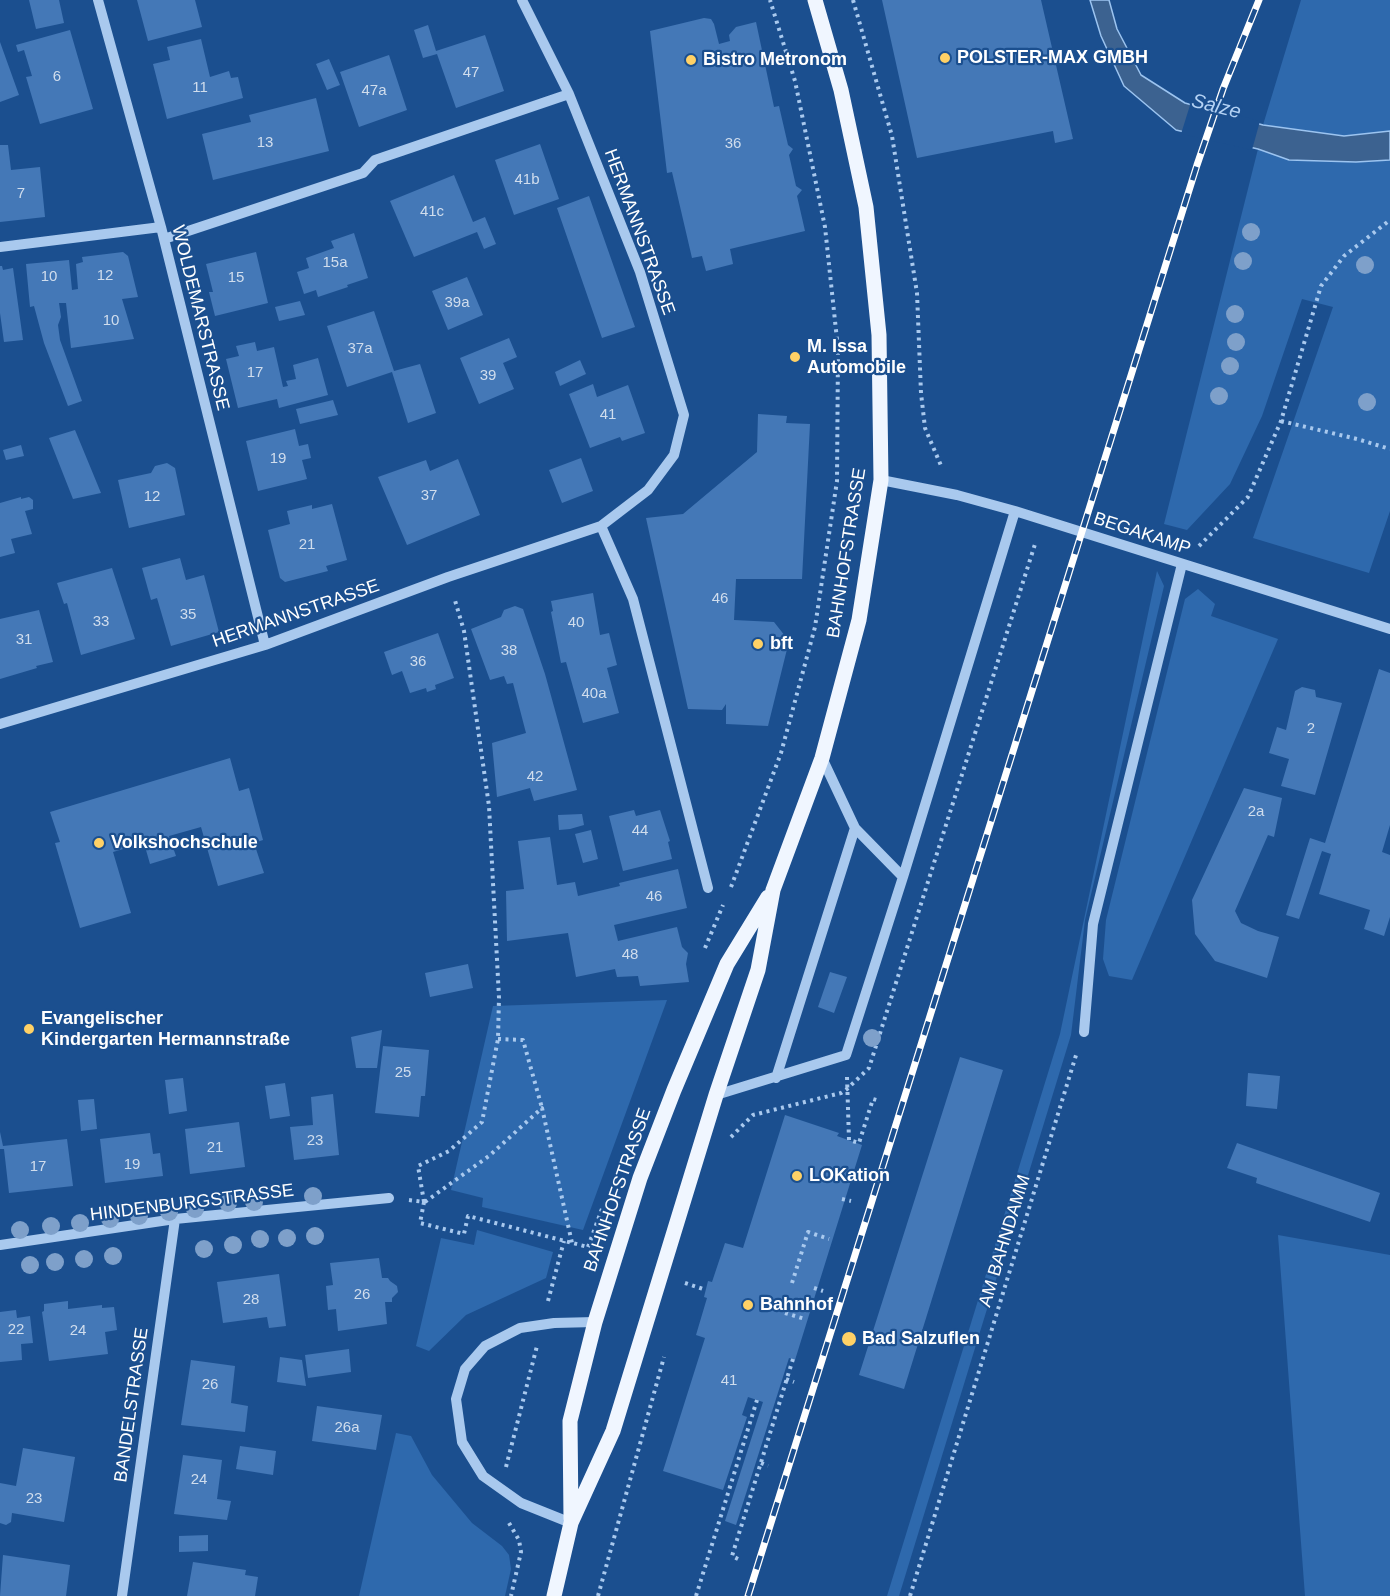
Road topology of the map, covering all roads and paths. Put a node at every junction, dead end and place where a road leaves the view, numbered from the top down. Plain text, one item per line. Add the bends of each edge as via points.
1 (98, 0) edge
2 (522, 0) edge
3 (770, 0) edge
4 (815, 0) edge
5 (853, 0) edge
6 (569, 94) junction
7 (1390, 220) edge
8 (161, 227) junction
9 (164, 239) junction
10 (0, 247) edge
11 (1281, 421) junction
12 (1390, 450) edge
13 (881, 480) junction
14 (957, 495) junction
15 (1015, 512) junction
16 (600, 526) junction
17 (1182, 564) junction
18 (448, 577) junction
19 (1390, 629) edge
20 (265, 645) junction
21 (0, 724) edge
22 (822, 758) junction
23 (855, 828) junction
24 (737, 874) dead end
25 (903, 877) junction
26 (708, 888) dead end
27 (773, 890) junction
28 (1084, 1032) joint
29 (498, 1039) junction
30 (846, 1055) junction
31 (776, 1078) junction
32 (716, 1095) junction
33 (880, 1101) dead end
34 (542, 1108) junction
35 (389, 1198) dead end
36 (842, 1199) dead end
37 (851, 1201) dead end
38 (175, 1219) junction
39 (420, 1222) dead end
40 (829, 1239) dead end
41 (564, 1241) junction
42 (572, 1243) junction
43 (0, 1245) edge
44 (588, 1247) dead end
45 (687, 1275) dead end
46 (792, 1283) dead end
47 (814, 1288) dead end
48 (706, 1290) dead end
49 (823, 1291) dead end
50 (785, 1313) dead end
51 (805, 1319) dead end
52 (595, 1322) junction
53 (542, 1325) junction
54 (666, 1351) dead end
55 (792, 1359) dead end
56 (786, 1379) junction
57 (794, 1382) dead end
58 (757, 1400) dead end
59 (760, 1463) junction
60 (768, 1466) dead end
61 (500, 1488) junction
62 (571, 1523) junction
63 (738, 1558) dead end
64 (122, 1596) edge
65 (511, 1596) edge
66 (554, 1596) edge
67 (598, 1596) edge
68 (696, 1596) edge
69 (910, 1596) edge

1 - 8 street, WOLDEMARSTRASSE
2 - 6 street, HERMANNSTRASSE
3 - 24 path via 795,81 825,227 838,349 837,481 815,627 781,753
4 - 13 main road, BAHNHOFSTRASSE via 841,90 866,207 879,335
5 - 14 path via 892,136 917,293 925,428
6 - 9 street via 375,160 363,173
6 - 16 street, HERMANNSTRASSE via 640,272 684,415 674,455 648,490
7 - 11 path via 1344,256 1321,286
8 - 9 street, WOLDEMARSTRASSE
8 - 10 street
9 - 20 street, WOLDEMARSTRASSE
11 - 12 path
11 - 17 path via 1248,497
13 - 14 street, BEGAKAMP
13 - 22 main road, BAHNHOFSTRASSE via 858,620
14 - 15 street, BEGAKAMP
15 - 17 street, BEGAKAMP
15 - 25 street
16 - 18 street, HERMANNSTRASSE
16 - 26 street via 633,598
17 - 19 street, BEGAKAMP
17 - 28 street via 1093,924
18 - 20 street, HERMANNSTRASSE
18 - 29 path via 464,632 489,806
20 - 21 street, HERMANNSTRASSE
22 - 23 street
22 - 27 main road, BAHNHOFSTRASSE
23 - 25 street
23 - 31 street
25 - 30 street
27 - 32 main road, BAHNHOFSTRASSE via 758,970
27 - 52 main road, BAHNHOFSTRASSE via 727,964 674,1090 640,1178
28 - 69 path, AM BAHNDAMM
29 - 34 path via 523,1040
29 - 34 path via 483,1122 449,1151 418,1166 424,1202 489,1156
30 - 31 street
30 - 33 path via 849,1140 859,1143 873,1099
31 - 32 street
32 - 62 main road, BAHNHOFSTRASSE via 613,1431
34 - 42 path
35 - 38 street, HINDENBURGSTRASSE
36 - 37 path
38 - 43 street, HINDENBURGSTRASSE
38 - 64 street, BANDELSTRASSE
39 - 41 path via 464,1234 468,1216
40 - 46 path via 808,1232
41 - 42 path
41 - 53 path
42 - 44 path
45 - 48 path via 685,1283
47 - 49 path
50 - 51 path
52 - 53 street
52 - 62 main road, BAHNHOFSTRASSE via 570,1421
53 - 61 path
53 - 61 street via 520,1328 485,1346 465,1369 456,1399 462,1442 483,1476
54 - 67 path
55 - 56 path
56 - 57 path
56 - 59 path
58 - 68 path
59 - 60 path
59 - 63 path via 732,1556
61 - 62 street via 521,1503
61 - 65 path via 500,1506 519,1540 521,1552
62 - 66 main road, BAHNHOFSTRASSE

